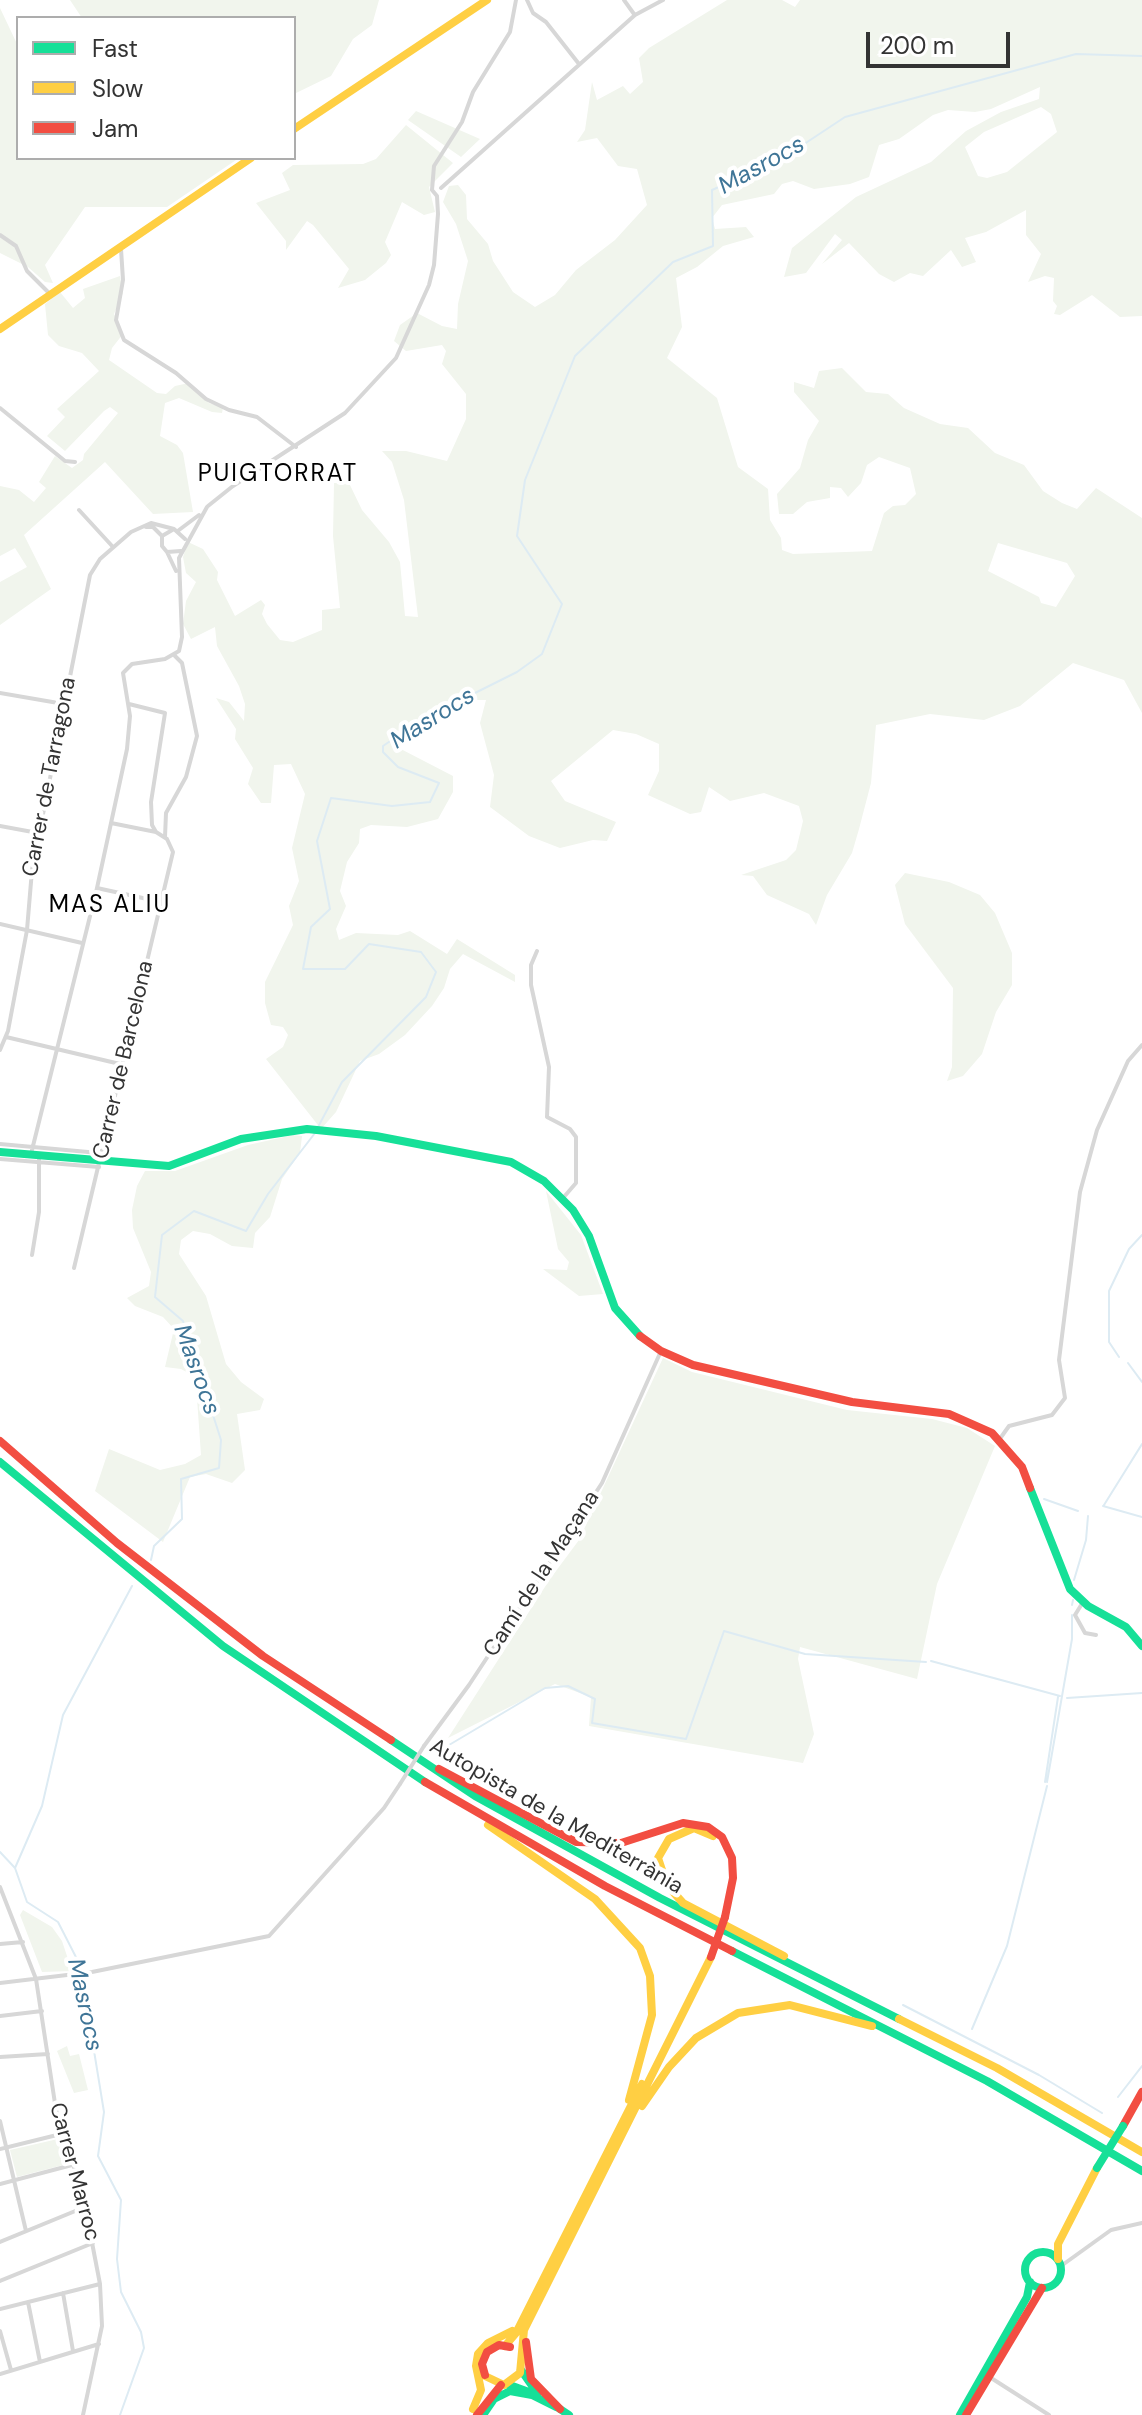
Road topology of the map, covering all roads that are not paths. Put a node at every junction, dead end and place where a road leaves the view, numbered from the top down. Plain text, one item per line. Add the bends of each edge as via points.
1 (487, 0) edge
2 (516, 0) edge
3 (527, 0) edge
4 (624, 0) edge
5 (663, 0) edge
6 (635, 15) junction
7 (579, 64) junction
8 (296, 128) edge
9 (248, 160) edge
10 (433, 187) junction
11 (441, 188) junction
12 (437, 196) junction
13 (0, 235) edge
14 (120, 246) junction
15 (48, 295) junction
16 (0, 327) edge
17 (0, 408) edge
18 (296, 447) junction
19 (75, 462) dead end
20 (207, 507) junction
21 (79, 510) dead end
22 (143, 526) junction
23 (176, 530) junction
24 (162, 536) junction
25 (186, 542) junction
26 (113, 547) junction
27 (182, 550) junction
28 (167, 552) junction
29 (178, 575) junction
30 (175, 656) junction
31 (0, 693) edge
32 (64, 704) junction
33 (129, 704) junction
34 (111, 823) junction
35 (0, 826) edge
36 (156, 832) junction
37 (38, 833) junction
38 (165, 837) junction
39 (97, 888) junction
40 (161, 902) junction
41 (0, 924) edge
42 (27, 930) junction
43 (82, 943) junction
44 (537, 951) dead end
45 (6, 1037) junction
46 (1142, 1045) edge
47 (55, 1048) junction
48 (0, 1050) edge
49 (121, 1064) junction
50 (0, 1144) edge
51 (0, 1152) edge
52 (35, 1155) junction
53 (0, 1159) edge
54 (99, 1160) junction
55 (563, 1198) junction
56 (32, 1255) dead end
57 (74, 1268) dead end
58 (661, 1351) junction
59 (999, 1440) junction
60 (0, 1441) edge
61 (0, 1462) edge
62 (1083, 1602) junction
63 (1096, 1635) dead end
64 (1142, 1646) edge
65 (424, 1763) junction
66 (471, 1811) junction
67 (0, 1887) edge
68 (3, 1898) edge
69 (723, 1916) junction
70 (23, 1942) junction
71 (0, 1944) edge
72 (806, 1972) junction
73 (36, 1979) junction
74 (0, 1983) edge
75 (42, 2011) junction
76 (0, 2016) edge
77 (48, 2054) junction
78 (0, 2057) edge
79 (943, 2058) junction
80 (1142, 2092) edge
81 (0, 2121) edge
82 (61, 2134) junction
83 (613, 2147) junction
84 (7, 2148) junction
85 (0, 2149) edge
86 (1142, 2152) edge
87 (72, 2165) junction
88 (1142, 2171) edge
89 (16, 2180) junction
90 (0, 2184) edge
91 (85, 2207) junction
92 (1142, 2223) edge
93 (26, 2231) junction
94 (0, 2242) edge
95 (93, 2243) junction
96 (1058, 2244) junction
97 (1047, 2252) junction
98 (1060, 2262) junction
99 (0, 2281) edge
100 (549, 2282) junction
101 (1030, 2282) junction
102 (100, 2284) junction
103 (1042, 2288) junction
104 (63, 2293) junction
105 (28, 2302) junction
106 (0, 2309) edge
107 (527, 2309) junction
108 (0, 2331) edge
109 (99, 2344) junction
110 (505, 2346) junction
111 (73, 2351) junction
112 (519, 2355) junction
113 (40, 2362) junction
114 (11, 2370) junction
115 (521, 2370) junction
116 (0, 2374) edge
117 (485, 2376) junction
118 (988, 2376) junction
119 (504, 2385) junction
120 (560, 2409) junction
121 (473, 2413) edge
122 (83, 2415) edge
123 (483, 2415) edge
124 (569, 2415) edge
125 (960, 2415) edge
126 (966, 2415) edge
127 (1049, 2415) edge

1 - 8 main road
2 - 10 street via 510,32 434,166
3 - 7 street
4 - 6 street
5 - 6 street
6 - 7 street
7 - 11 street
9 - 14 main road
10 - 11 street
10 - 12 street
11 - 12 street
12 - 18 street via 429,285 396,358 345,413
13 - 15 street via 16,246 27,271
14 - 15 main road
14 - 18 street via 123,280 116,320 124,340 206,399 257,417
15 - 16 main road
17 - 19 street via 65,461
18 - 20 street
20 - 23 street
20 - 25 street
21 - 26 street
22 - 23 street
22 - 24 street
22 - 26 street, Carrer de Tarragona
23 - 24 street
23 - 25 street
24 - 28 street
25 - 27 street
26 - 32 street, Carrer de Tarragona via 90,575
27 - 28 street
27 - 29 street
28 - 29 street
29 - 30 street via 182,637
30 - 33 street via 127,667 123,679
30 - 38 street via 182,663 197,736 186,777 166,813
31 - 32 street
32 - 37 street, Carrer de Tarragona
33 - 34 street via 127,749
33 - 36 street via 165,713 151,802
34 - 36 street
34 - 39 street
35 - 37 street
36 - 38 street
37 - 42 street, Carrer de Tarragona
38 - 40 street, Carrer de Barcelona via 173,852
39 - 40 street
39 - 43 street
40 - 49 street, Carrer de Barcelona
41 - 42 street
42 - 43 street
42 - 45 street, Carrer de Tarragona
43 - 47 street
44 - 55 street via 531,985 549,1067 547,1117 576,1137 576,1183
45 - 47 street
45 - 48 street, Carrer de Tarragona
46 - 59 street via 1128,1061 1097,1130 1080,1192 1059,1360 1065,1398 1052,1415 1009,1426
47 - 49 street
47 - 52 street
49 - 54 street, Carrer de Barcelona
50 - 52 street
51 - 52 main road
52 - 53 street
52 - 54 main road
52 - 56 street via 39,1212
54 - 55 main road via 169,1166 241,1139 316,1130 495,1157 537,1176
54 - 57 street, Carrer de Barcelona
55 - 58 main road via 589,1236 615,1308
58 - 59 main road via 693,1365 852,1402 949,1414
58 - 73 street, Camí de la Maçana, bridge via 602,1483 469,1685 384,1808 269,1936
59 - 62 main road via 1026,1475 1059,1569
60 - 65 main road, Autopista de la Mediterrània via 180,1593 294,1678
61 - 66 main road, Autopista de la Mediterrània via 223,1646
62 - 63 street via 1075,1615 1085,1633
62 - 64 main road via 1126,1627
65 - 69 main road via 576,1842 621,1843 683,1823 708,1827 722,1837 732,1858 733,1878
65 - 72 main road, Autopista de la Mediterrània via 559,1844
66 - 79 main road, Autopista de la Mediterrània via 674,1922
66 - 83 main road via 604,1906 631,1934 646,1960 652,1994 648,2038
67 - 68 street, Carrer Marroc
68 - 70 street, Carrer Marroc
69 - 72 main road via 728,1878 724,1851 708,1833 680,1831 664,1844 658,1858 675,1895
69 - 83 main road, bridge
70 - 71 street
70 - 73 street, Carrer Marroc
72 - 86 main road, Autopista de la Mediterrània via 997,2068
73 - 74 street, Camí de la Maçana
73 - 75 street, Carrer Marroc
75 - 76 street
75 - 77 street, Carrer Marroc
77 - 78 street
77 - 82 street, Carrer Marroc
79 - 83 main road via 882,2029 820,2010 790,2005 755,2008 723,2019 683,2052
79 - 88 main road, Autopista de la Mediterrània
80 - 96 main road, bridge
81 - 84 street
82 - 84 street
82 - 87 street, Carrer Marroc
83 - 100 main road
83 - 107 main road
84 - 85 street
84 - 89 street
87 - 89 street
87 - 91 street, Carrer Marroc
89 - 90 street
89 - 93 street
91 - 93 street
91 - 95 street, Carrer Marroc
92 - 98 street via 1111,2230
93 - 94 street
95 - 99 street
95 - 102 street, Carrer Marroc
96 - 97 main road
96 - 98 main road
97 - 98 main road
97 - 101 main road via 1028,2261 1025,2272
98 - 103 main road via 1057,2282
100 - 112 main road via 524,2330
100 - 120 main road via 525,2347 531,2379
101 - 103 main road
101 - 125 main road via 1027,2297
102 - 104 street
102 - 109 street, Carrer Marroc
103 - 118 main road
104 - 105 street
104 - 111 street
105 - 106 street
105 - 113 street
107 - 110 main road
107 - 121 main road via 508,2336 488,2343 478,2354 481,2390
108 - 114 street
109 - 111 street
109 - 122 street, Carrer Marroc
110 - 112 main road
110 - 117 main road via 485,2354
111 - 113 street
112 - 115 main road
113 - 114 street
114 - 116 street
115 - 119 main road
115 - 120 main road via 529,2385
117 - 119 main road
117 - 121 main road
118 - 126 main road
118 - 127 street
119 - 120 main road via 524,2387
119 - 121 main road
120 - 123 main road via 510,2391 494,2399
120 - 124 main road

